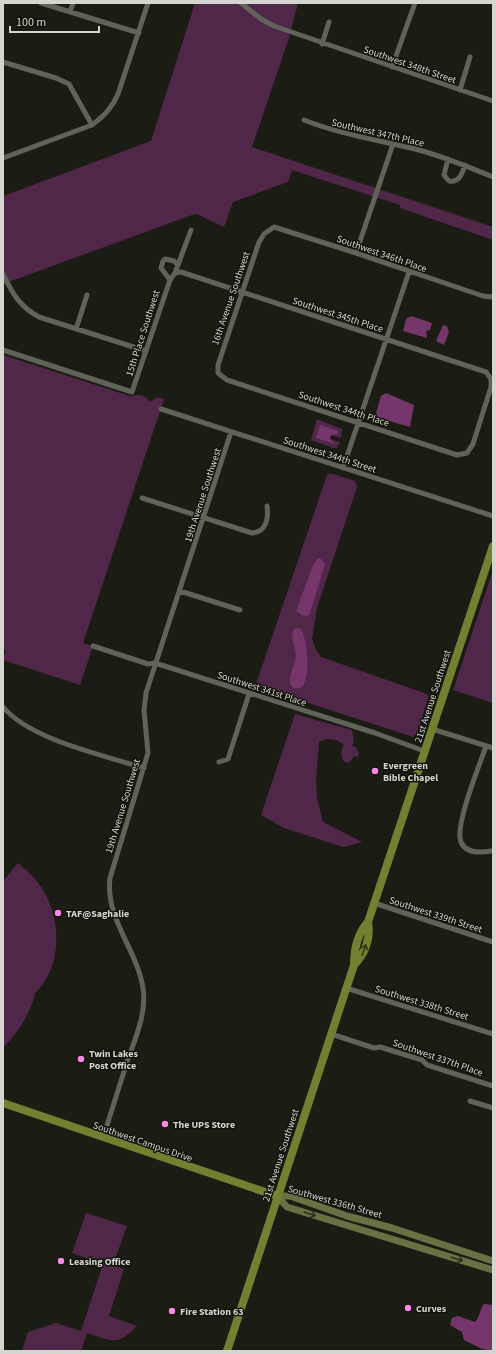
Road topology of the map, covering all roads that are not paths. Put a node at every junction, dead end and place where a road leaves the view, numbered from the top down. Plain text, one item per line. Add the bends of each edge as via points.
1 (41, 3) edge
2 (73, 3) edge
3 (148, 3) edge
4 (241, 3) edge
5 (415, 3) edge
6 (70, 12) junction
7 (329, 22) dead end
8 (138, 33) junction
9 (322, 44) junction
10 (470, 57) dead end
11 (3, 62) edge
12 (392, 67) junction
13 (460, 90) junction
14 (493, 101) edge
15 (304, 120) dead end
16 (92, 125) junction
17 (393, 144) junction
18 (3, 158) edge
19 (448, 159) junction
20 (465, 165) junction
21 (493, 177) edge
22 (191, 230) dead end
23 (267, 231) joint
24 (356, 253) junction
25 (178, 265) junction
26 (409, 272) junction
27 (175, 273) junction
28 (3, 274) edge
29 (170, 280) junction
30 (241, 292) junction
31 (87, 295) dead end
32 (493, 297) edge
33 (76, 329) junction
34 (387, 339) junction
35 (3, 350) edge
36 (146, 351) junction
37 (218, 373) joint
38 (161, 409) dead end
39 (359, 422) junction
40 (231, 432) junction
41 (466, 453) joint
42 (344, 468) junction
43 (142, 498) dead end
44 (267, 506) dead end
45 (493, 516) edge
46 (204, 518) junction
47 (493, 546) edge
48 (180, 591) junction
49 (240, 610) dead end
50 (94, 646) dead end
51 (155, 663) junction
52 (249, 694) junction
53 (3, 707) edge
54 (432, 729) junction
55 (486, 746) junction
56 (493, 748) edge
57 (424, 751) junction
58 (219, 762) dead end
59 (144, 768) junction
60 (491, 851) dead end
61 (374, 903) junction
62 (493, 942) edge
63 (346, 988) junction
64 (331, 1034) junction
65 (493, 1034) edge
66 (493, 1086) edge
67 (470, 1101) dead end
68 (3, 1103) edge
69 (493, 1108) edge
70 (103, 1138) junction
71 (277, 1196) junction
72 (418, 1236) junction
73 (390, 1238) junction
74 (493, 1261) edge
75 (493, 1270) edge
76 (227, 1351) edge

1 - 6 street
2 - 6 street
3 - 8 street
4 - 9 street, Southwest 348th Street via 260,19
5 - 12 street
6 - 8 street
7 - 9 street
8 - 16 street via 115,100 103,116
9 - 12 street, Southwest 348th Street
10 - 13 street
11 - 16 street via 69,84
12 - 13 street, Southwest 348th Street
13 - 14 street, Southwest 348th Street
15 - 17 street, Southwest 347th Place via 331,131
16 - 18 street
17 - 19 street, Southwest 347th Place
17 - 24 street
19 - 20 street, Southwest 347th Place
19 - 20 street via 444,175 449,181 458,180
20 - 21 street, Southwest 347th Place
22 - 25 street, 15th Place Southwest
23 - 24 street, Southwest 346th Place via 276,228
23 - 30 street, 16th Avenue Southwest via 259,242
24 - 26 street, Southwest 346th Place
25 - 27 street, 15th Place Southwest
25 - 29 street, 15th Place Southwest via 170,260 163,261 162,268
26 - 32 street, Southwest 346th Place
26 - 34 street
27 - 29 street, 15th Place Southwest
27 - 30 street, Southwest 345th Place via 181,272
28 - 33 street via 17,300 31,313 39,318
29 - 36 street, 15th Place Southwest
30 - 34 street, Southwest 345th Place
30 - 37 street, 16th Avenue Southwest via 221,353
31 - 33 street
33 - 36 street
34 - 39 street
34 - 41 street, Southwest 345th Place via 486,372 491,379 473,444
35 - 36 street, 15th Place Southwest via 132,392
37 - 39 street, Southwest 344th Place via 227,380
38 - 40 street, Southwest 344th Street
39 - 41 street, Southwest 344th Place via 457,455
39 - 42 street
40 - 42 street, Southwest 344th Street
40 - 46 street, 19th Avenue Southwest
42 - 45 street, Southwest 344th Street
43 - 46 street
44 - 46 street via 268,517 264,527 255,533
46 - 48 street, 19th Avenue Southwest
47 - 54 main road, 21st Avenue Southwest
48 - 49 street
48 - 51 street, 19th Avenue Southwest
50 - 51 street, Southwest 341st Place via 148,664
51 - 52 street, Southwest 341st Place
51 - 59 street, 19th Avenue Southwest via 144,704 148,746
52 - 57 street, Southwest 341st Place
52 - 58 street via 228,760
53 - 59 street via 20,723 38,734
54 - 55 street
54 - 57 main road, 21st Avenue Southwest
55 - 56 street
55 - 60 street via 464,812 459,837 469,851
57 - 61 main road, 21st Avenue Southwest
59 - 70 street, 19th Avenue Southwest via 108,888 115,918 142,981 144,1003 138,1031
61 - 62 street, Southwest 339th Street
61 - 63 main road, 21st Avenue Southwest via 368,922 362,928
63 - 64 main road, 21st Avenue Southwest
63 - 65 street, Southwest 338th Street
64 - 66 street, Southwest 337th Place via 422,1060 427,1064
64 - 71 main road, 21st Avenue Southwest
67 - 69 street
68 - 70 main road, Southwest Campus Drive
70 - 71 main road, Southwest Campus Drive
71 - 72 main road, Southwest 336th Street via 290,1196 347,1216
71 -> 73 main road, Southwest 336th Street via 288,1207
71 - 76 main road, 21st Avenue Southwest
72 - 73 main road via 413,1238 396,1233
72 - 74 main road, Southwest 336th Street
73 -> 75 main road, Southwest 336th Street

